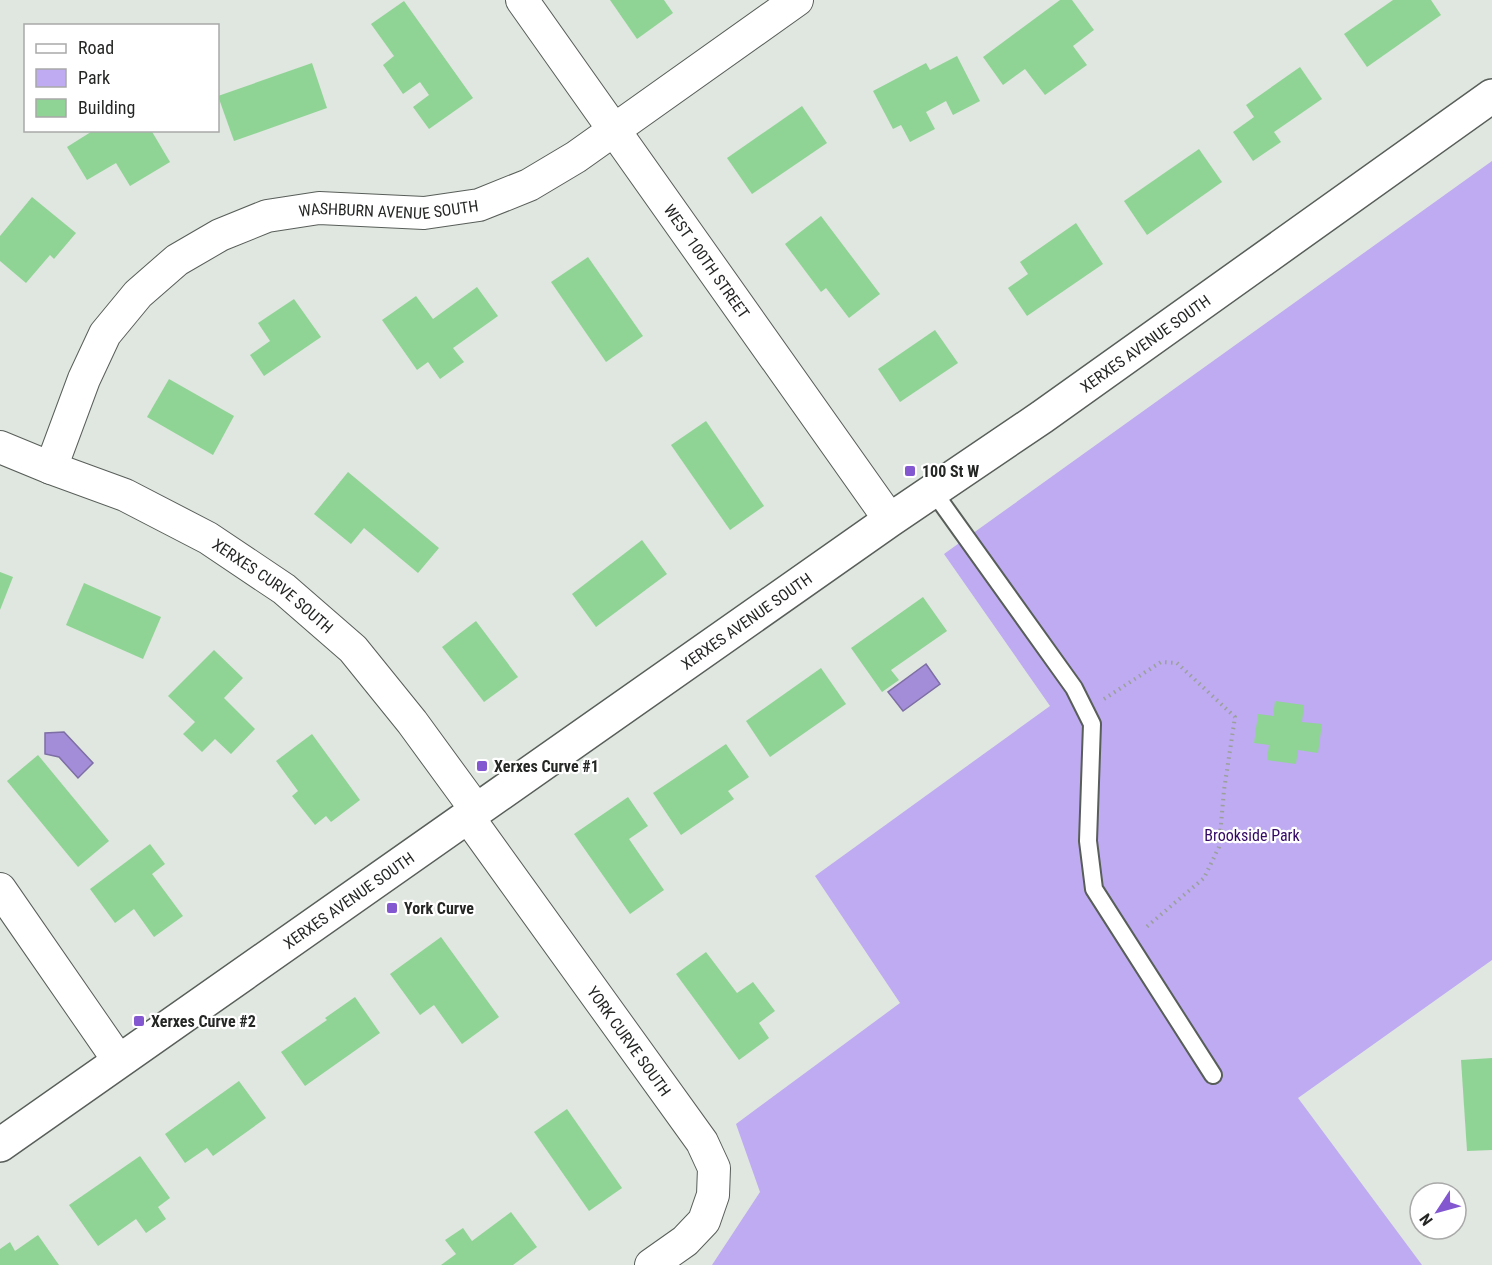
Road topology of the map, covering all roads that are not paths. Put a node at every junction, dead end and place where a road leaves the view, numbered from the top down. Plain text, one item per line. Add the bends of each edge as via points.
1 (522, 0) edge
2 (796, 0) edge
3 (1492, 96) edge
4 (614, 130) junction
5 (0, 447) edge
6 (51, 468) junction
7 (933, 491) junction
8 (890, 520) junction
9 (472, 814) junction
10 (0, 890) edge
11 (119, 1062) junction
12 (1213, 1075) dead end
13 (0, 1145) edge
14 (651, 1265) edge

1 - 4 street, WEST 100TH STREET
2 - 4 street, WASHBURN AVENUE SOUTH
3 - 7 street, XERXES AVENUE SOUTH
4 - 6 street, WASHBURN AVENUE SOUTH via 529,185 479,205 424,213 319,208 267,216 220,235 177,260 138,294 105,334
4 - 8 street, WEST 100TH STREET
5 - 6 street, XERXES CURVE SOUTH
6 - 9 street, XERXES CURVE SOUTH via 124,495 208,538 284,589 353,649 412,722
7 - 8 street, XERXES AVENUE SOUTH
7 - 12 lane via 1086,710 1092,724 1088,841 1094,889
8 - 9 street, XERXES AVENUE SOUTH
9 - 11 street, XERXES AVENUE SOUTH
9 - 14 street, YORK CURVE SOUTH via 702,1142 714,1168 713,1195 704,1221 685,1241
10 - 11 street
11 - 13 street, XERXES AVENUE SOUTH

